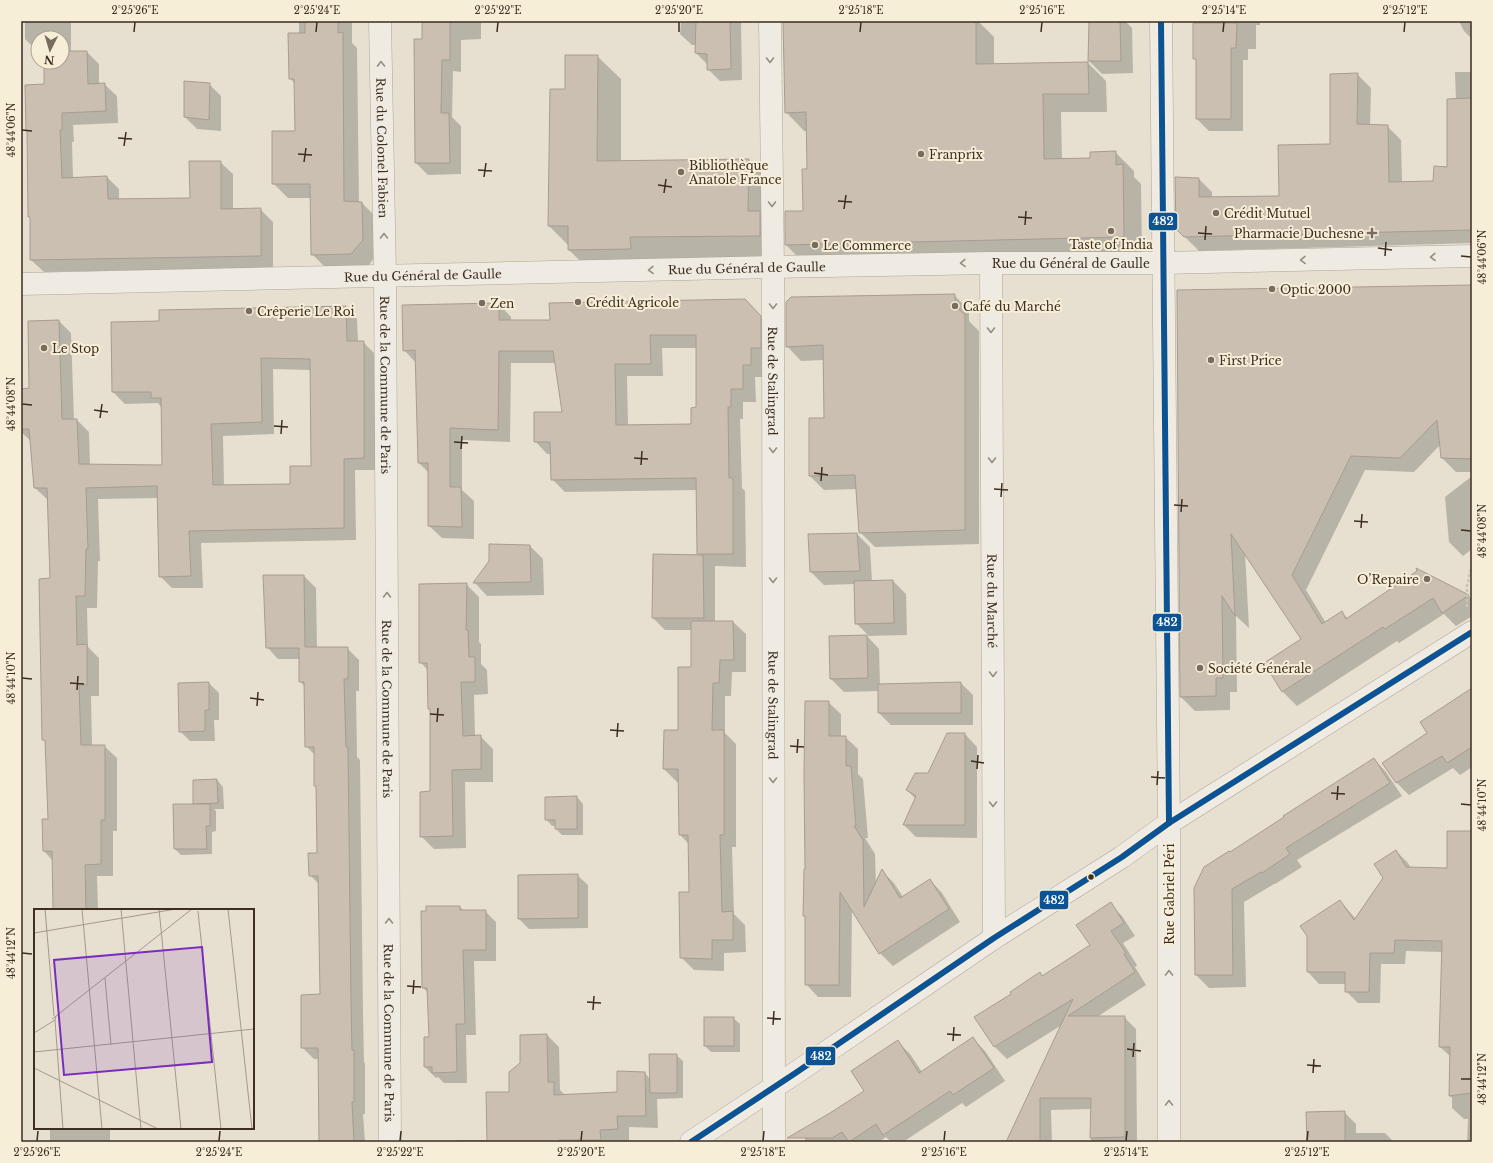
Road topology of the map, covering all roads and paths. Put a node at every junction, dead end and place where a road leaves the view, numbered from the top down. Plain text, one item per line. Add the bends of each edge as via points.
1 (380, 21) edge
2 (770, 21) edge
3 (1161, 21) edge
4 (1472, 256) edge
5 (991, 263) junction
6 (1163, 263) junction
7 (773, 267) junction
8 (385, 275) junction
9 (21, 284) edge
10 (1472, 564) edge
11 (1469, 610) dead end
12 (1472, 632) edge
13 (1169, 823) junction
14 (994, 938) junction
15 (774, 1088) junction
16 (390, 1142) edge
17 (691, 1142) edge
18 (774, 1142) edge
19 (1169, 1142) edge

8 -> 1 street, Rue du Colonel Fabien
2 -> 7 street, Rue de Stalingrad
3 - 6 street, Rue Gabriel Péri
4 -> 6 street, Rue du Général de Gaulle
5 - 6 street, Rue du Général de Gaulle
5 -> 7 street, Rue du Général de Gaulle
5 -> 14 street, Rue du Marché
6 - 13 street, Rue Gabriel Péri
7 -> 8 street, Rue du Général de Gaulle
7 -> 15 street, Rue de Stalingrad
8 - 9 street, Rue du Général de Gaulle
16 -> 8 street, Rue de la Commune de Paris
10 - 11 path via 1467,586 1466,605
12 - 13 street
13 - 14 street via 1122,858
19 -> 13 street, Rue Gabriel Péri
14 - 15 street
15 - 17 street
15 - 18 street, Rue de Stalingrad

